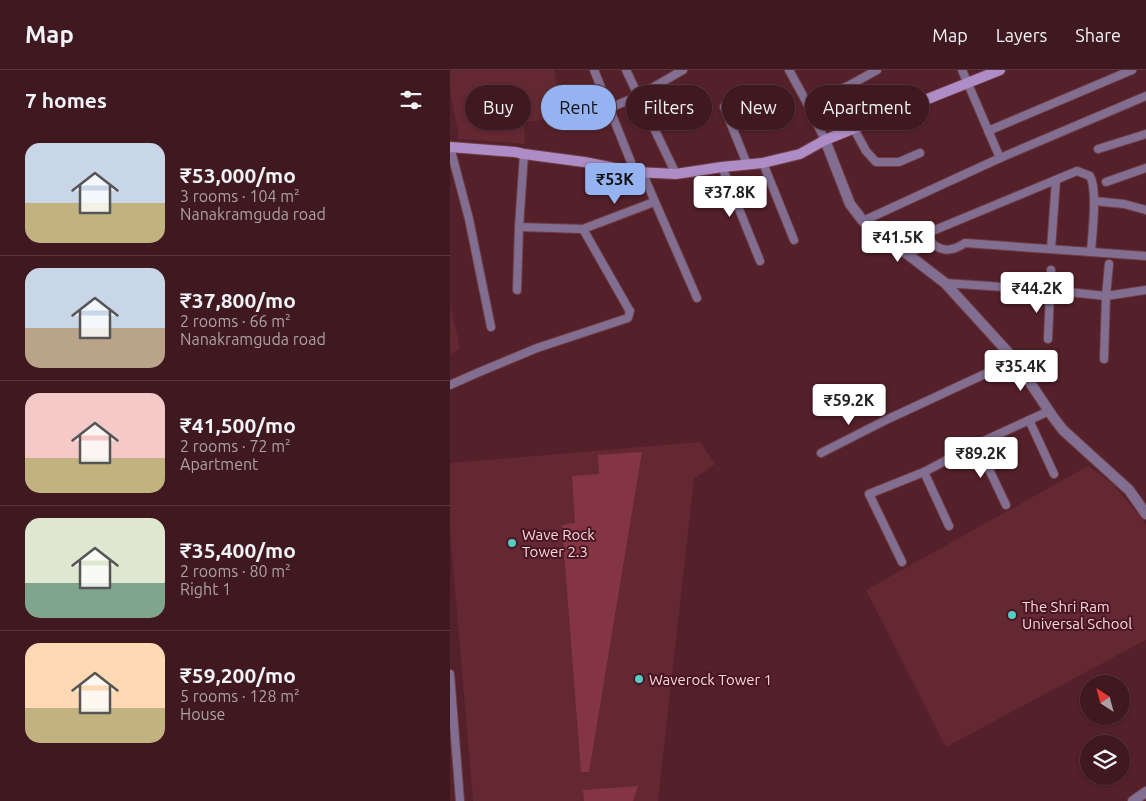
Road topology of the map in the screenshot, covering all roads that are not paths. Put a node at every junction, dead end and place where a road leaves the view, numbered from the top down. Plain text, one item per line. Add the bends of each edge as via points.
1 (594, 70) edge
2 (626, 70) edge
3 (683, 70) edge
4 (789, 70) edge
5 (876, 70) edge
6 (962, 70) edge
7 (1000, 70) edge
8 (1132, 70) edge
9 (968, 83) junction
10 (600, 85) edge
11 (633, 85) edge
12 (657, 85) edge
13 (850, 85) edge
14 (1146, 96) edge
15 (929, 98) edge
16 (805, 99) edge
17 (616, 121) edge
18 (655, 130) edge
19 (733, 130) edge
20 (820, 130) edge
21 (849, 130) edge
22 (855, 130) edge
23 (988, 130) junction
24 (1146, 134) edge
25 (825, 140) junction
26 (450, 148) edge
27 (1098, 149) dead end
28 (920, 153) dead end
29 (524, 154) junction
30 (1000, 158) junction
31 (763, 163) junction
32 (747, 164) junction
33 (722, 167) junction
34 (1146, 168) edge
35 (639, 172) junction
36 (676, 174) junction
37 (1056, 180) junction
38 (1106, 182) dead end
39 (1094, 200) junction
40 (654, 202) junction
41 (1146, 210) edge
42 (863, 221) junction
43 (519, 227) junction
44 (582, 229) junction
45 (794, 240) dead end
46 (929, 240) junction
47 (1051, 249) junction
48 (905, 252) junction
49 (1092, 252) junction
50 (1146, 256) edge
51 (760, 262) dead end
52 (1109, 264) dead end
53 (1051, 270) dead end
54 (945, 283) junction
55 (516, 290) dead end
56 (1049, 290) junction
57 (1146, 290) edge
58 (1106, 296) junction
59 (697, 298) dead end
60 (490, 327) dead end
61 (1048, 339) dead end
62 (1104, 359) dead end
63 (1014, 360) junction
64 (450, 385) edge
65 (1048, 411) junction
66 (1029, 420) junction
67 (977, 444) junction
68 (822, 453) dead end
69 (924, 472) junction
70 (1054, 474) dead end
71 (1006, 505) dead end
72 (1146, 514) edge
73 (949, 526) dead end
74 (902, 562) dead end
75 (450, 674) edge
76 (1146, 792) edge
77 (460, 801) edge
78 (1133, 801) edge

1 - 10 street
2 - 11 street
3 - 12 street
4 - 16 street
5 - 13 street
6 - 9 street
7 - 9 main road
8 - 23 street
9 - 15 main road
9 - 23 street
14 - 30 street
17 - 35 street
18 - 36 street
19 - 32 street
20 - 25 street
21 - 25 main road
22 - 28 street via 876,162 899,162
23 - 30 street
24 - 27 street
25 - 31 main road via 800,154
25 - 42 street via 850,204
26 - 29 main road
26 - 60 street via 469,219
29 - 35 main road
29 - 43 street
30 - 42 street
31 - 32 main road
31 - 45 street
32 - 33 main road
33 - 36 main road
33 - 51 street
34 - 38 street
35 - 36 main road
35 - 40 street
37 - 39 street via 1077,172 1090,176
37 - 46 street via 930,232
37 - 47 street
39 - 41 street
39 - 49 street
40 - 44 street
40 - 59 street
42 - 48 street
43 - 44 street
43 - 55 street
44 - 64 street via 628,308 628,318 537,348
46 - 47 street via 950,251 964,243
46 - 48 street
47 - 49 street
48 - 54 street
49 - 50 street
52 - 58 street
53 - 56 street
54 - 56 street
54 - 63 street
56 - 58 street
56 - 61 street
57 - 58 street
58 - 62 street
63 - 65 street
63 - 68 street
65 - 66 street
65 - 72 street via 1063,430 1129,490
66 - 67 street
66 - 70 street
67 - 69 street
67 - 71 street
69 - 73 street
69 - 74 street via 869,494
75 - 77 street
76 - 78 street

